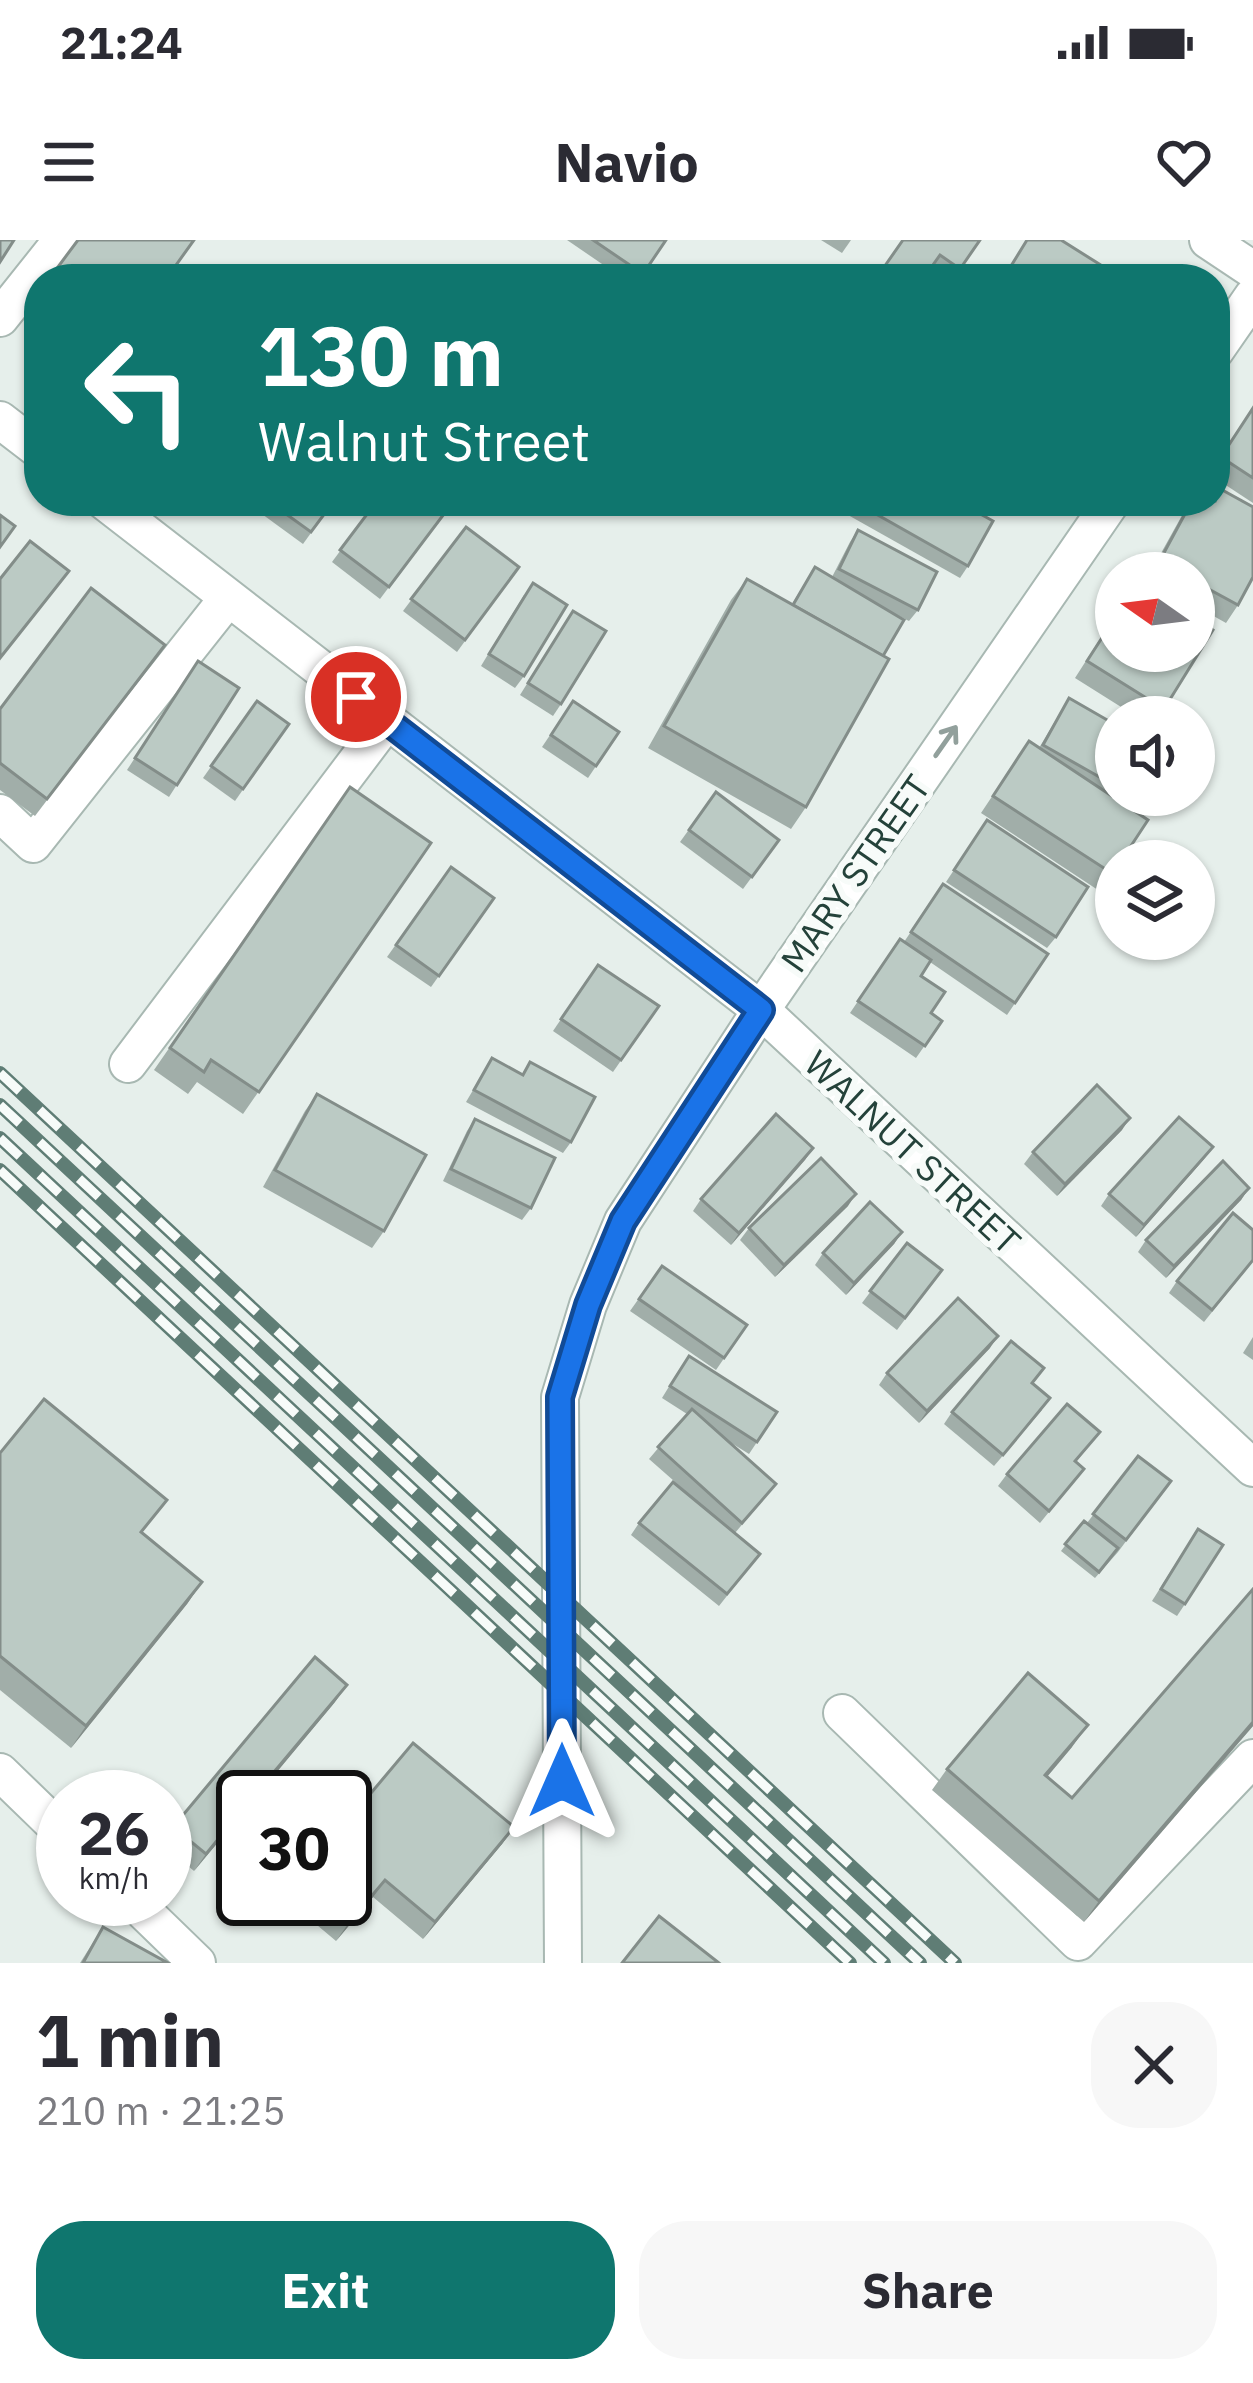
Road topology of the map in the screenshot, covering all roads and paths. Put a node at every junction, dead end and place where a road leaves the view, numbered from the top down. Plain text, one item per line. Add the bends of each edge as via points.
1 (62, 240) edge
2 (1208, 240) edge
3 (43, 264) edge
4 (1253, 270) edge
5 (24, 287) edge
6 (1253, 296) edge
7 (0, 317) edge
8 (1230, 329) edge
9 (0, 420) edge
10 (24, 439) edge
11 (123, 516) edge
12 (1102, 516) edge
13 (228, 598) junction
14 (388, 721) junction
15 (0, 813) edge
16 (761, 1010) junction
17 (128, 1064) dead end
18 (1253, 1468) edge
19 (842, 1713) dead end
20 (1253, 1758) edge
21 (3, 1783) edge
22 (36, 1810) edge
23 (159, 1926) edge
24 (197, 1963) edge
25 (563, 1963) edge

1 - 3 street
2 - 4 street
5 - 7 street
6 - 8 street
9 - 10 street
11 - 13 street, WALNUT STREET
16 -> 12 street, MARY STREET
13 - 14 street, WALNUT STREET
13 - 15 street via 33,844
14 - 16 street, WALNUT STREET
14 - 17 street
16 - 18 street, WALNUT STREET
16 - 25 street, MARY STREET via 623,1221 560,1397
19 - 20 street via 1078,1942
21 - 22 street
23 - 24 street

